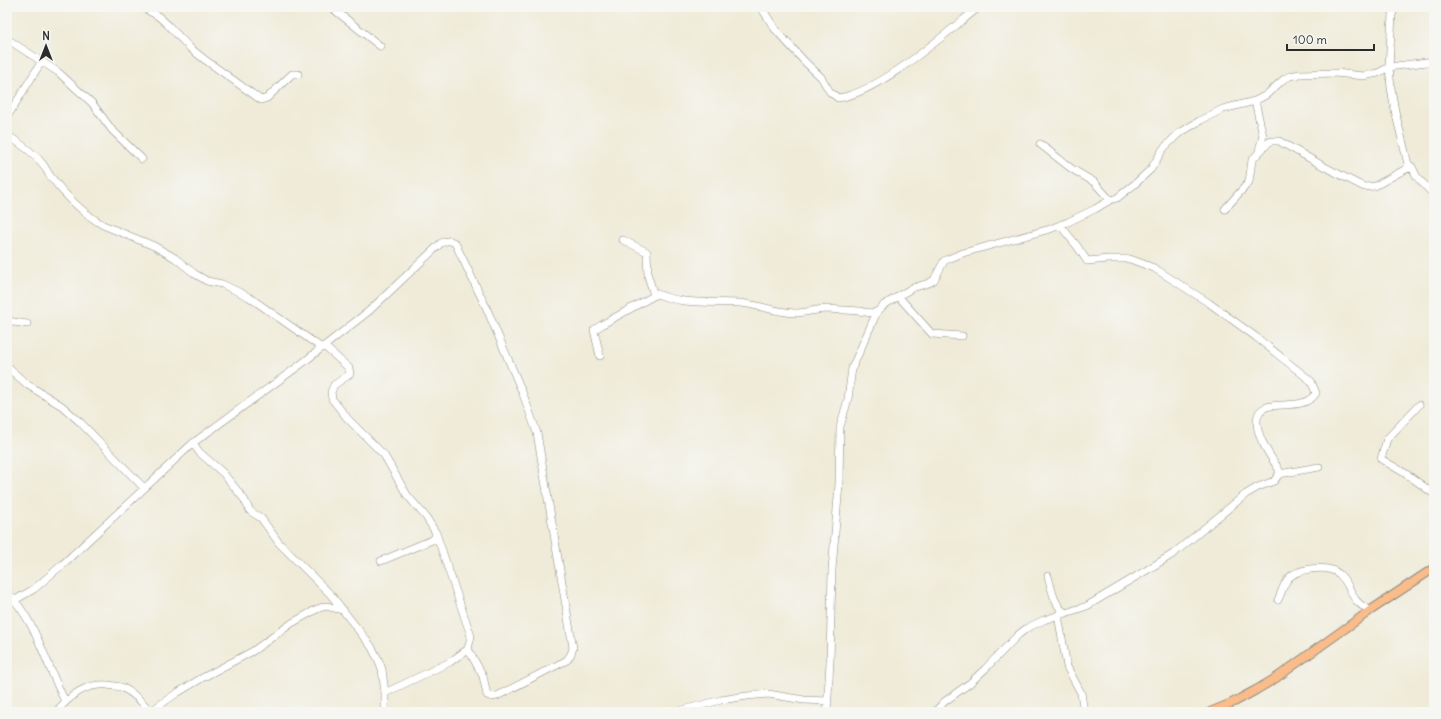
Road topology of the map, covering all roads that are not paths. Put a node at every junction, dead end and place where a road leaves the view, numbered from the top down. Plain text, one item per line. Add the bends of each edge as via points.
1 (142, 7) edge
2 (331, 7) edge
3 (760, 7) edge
4 (979, 7) edge
5 (1395, 7) edge
6 (7, 39) edge
7 (380, 46) dead end
8 (42, 61) junction
9 (1434, 61) edge
10 (1389, 67) junction
11 (298, 74) dead end
12 (1255, 101) junction
13 (7, 117) edge
14 (7, 135) edge
15 (1040, 144) dead end
16 (1258, 154) junction
17 (142, 159) dead end
18 (1412, 168) junction
19 (1434, 195) edge
20 (1110, 200) junction
21 (1225, 209) dead end
22 (1060, 225) junction
23 (624, 240) dead end
24 (657, 294) junction
25 (898, 296) junction
26 (877, 312) junction
27 (7, 322) edge
28 (27, 324) dead end
29 (962, 336) dead end
30 (323, 347) junction
31 (600, 356) dead end
32 (7, 367) edge
33 (1419, 405) dead end
34 (193, 443) junction
35 (1319, 467) dead end
36 (1279, 474) junction
37 (144, 488) junction
38 (1434, 494) edge
39 (436, 533) junction
40 (381, 561) dead end
41 (1434, 568) edge
42 (1048, 576) dead end
43 (7, 592) edge
44 (14, 600) junction
45 (1278, 600) dead end
46 (343, 610) junction
47 (1371, 610) junction
48 (1066, 613) junction
49 (1058, 615) junction
50 (468, 648) junction
51 (385, 693) junction
52 (65, 701) junction
53 (828, 701) junction
54 (56, 712) edge
55 (151, 712) edge
56 (385, 712) edge
57 (674, 712) edge
58 (827, 712) edge
59 (935, 712) edge
60 (1084, 712) edge
61 (1210, 712) edge

1 - 11 street via 168,24 204,59 261,100 267,98 292,74
2 - 7 street
3 - 4 street via 775,29 838,98 871,86 899,69
5 - 10 street via 1392,15
6 - 8 street
8 - 13 street
8 - 17 street via 92,103 112,130
9 - 10 street
10 - 12 street via 1378,73 1363,76 1336,73 1290,76
10 - 18 street via 1400,135 1408,164
12 - 16 street via 1263,136
12 - 20 street via 1223,109 1178,134 1163,149 1151,169 1116,198
14 - 30 street via 35,156 58,185 96,221 154,246 208,281 249,296
15 - 20 street via 1072,169 1094,182
16 - 18 street via 1269,142 1279,141 1364,187 1375,186
16 - 21 street via 1251,163 1249,182
18 - 19 street
20 - 22 street
22 - 25 street via 948,258 934,280
22 - 36 street via 1087,261 1130,259 1154,268 1209,302 1311,381 1316,393 1313,398 1294,405 1273,405 1264,408 1257,418 1260,435
23 - 24 street via 647,252 649,283 653,292
24 - 26 street via 675,301 741,303 778,311 826,309 870,314
24 - 31 street via 594,330
25 - 26 street
25 - 29 street via 932,334
26 - 53 street via 852,368 848,399 840,427 840,484 832,570
27 - 28 street
30 - 34 street
30 - 39 street via 350,371 350,374 334,385 332,399 384,455 407,495
30 - 50 street via 369,311 441,242 447,240 455,243 486,307 537,433 573,648 567,660 492,697 487,695 483,676
32 - 37 street via 28,385 62,406
33 - 38 street via 1387,438 1380,459
34 - 37 street
34 - 46 street via 199,452 223,473 244,499 250,511 261,518 278,543
35 - 36 street
36 - 48 street via 1274,481 1246,494 1173,554 1087,606
37 - 44 street via 40,584
39 - 40 street via 432,540
39 - 50 street via 472,636
41 - 47 main road
42 - 48 street via 1055,599 1061,611
43 - 44 street
44 - 52 street via 39,640
45 - 47 street via 1292,575 1310,570 1330,569 1343,578 1354,598 1362,606
46 - 51 street via 378,659
46 - 55 street via 330,607 304,615 253,651 202,678
47 - 61 main road via 1270,682
48 - 49 street
49 - 59 street via 1034,624 1018,635 970,683
49 - 60 street via 1068,667 1081,694
50 - 51 street via 450,662
51 - 56 street
52 - 54 street
52 - 55 street via 75,693 92,686 112,686 123,688
53 - 57 street via 768,694 721,700
53 - 58 street

